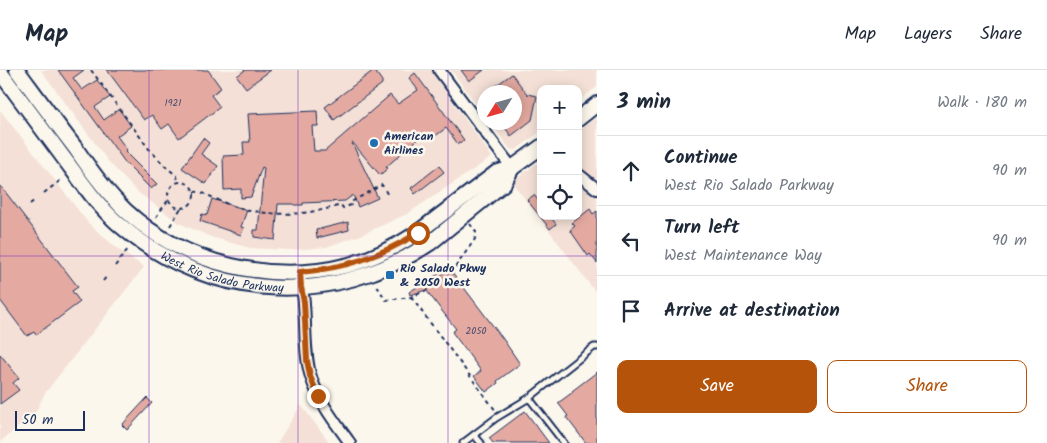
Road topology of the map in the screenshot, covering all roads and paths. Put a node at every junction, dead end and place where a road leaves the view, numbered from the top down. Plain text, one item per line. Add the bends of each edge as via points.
1 (17, 70) edge
2 (91, 70) edge
3 (440, 70) edge
4 (0, 72) edge
5 (597, 104) edge
6 (582, 116) edge
7 (537, 150) edge
8 (512, 168) junction
9 (579, 175) edge
10 (61, 180) dead end
11 (178, 182) junction
12 (597, 189) edge
13 (44, 192) dead end
14 (194, 192) junction
15 (389, 196) dead end
16 (169, 199) junction
17 (36, 200) dead end
18 (30, 204) dead end
19 (182, 208) junction
20 (156, 217) dead end
21 (468, 222) dead end
22 (170, 226) dead end
23 (128, 249) dead end
24 (115, 266) dead end
25 (300, 272) junction
26 (107, 276) dead end
27 (103, 281) dead end
28 (377, 286) dead end
29 (301, 287) junction
30 (411, 297) junction
31 (597, 347) edge
32 (529, 398) junction
33 (496, 411) dead end
34 (474, 435) junction
35 (350, 443) edge
36 (463, 443) edge
37 (480, 443) edge
38 (564, 443) edge

1 - 25 main road, West Rio Salado Parkway via 106,189 145,226 177,246 207,259 258,271
2 - 11 path via 149,149 177,176
3 - 8 street
4 - 29 main road, West Rio Salado Parkway via 95,200 146,245 188,268 228,281 265,288
5 - 6 main road
7 - 8 main road
8 - 25 main road, West Rio Salado Parkway via 496,173 418,233 390,249 351,264
8 - 29 main road, West Rio Salado Parkway via 504,183 417,252 368,274 340,282
9 - 12 street
10 - 13 path
11 - 14 path via 189,184
11 - 16 path via 170,187
14 - 15 path via 200,191 248,210 291,214 341,204 343,208 382,186
14 - 19 path via 191,204
16 - 19 path via 174,206
16 - 20 path
17 - 18 path
19 - 22 path
21 - 30 path via 476,232 475,239 452,272 429,289
23 - 24 path
25 - 29 street
26 - 27 path
28 - 30 path via 386,300
29 - 35 street via 310,376 327,412
30 - 33 path
31 - 32 lane
32 - 34 lane
32 - 38 lane
34 - 36 lane
34 - 37 lane

